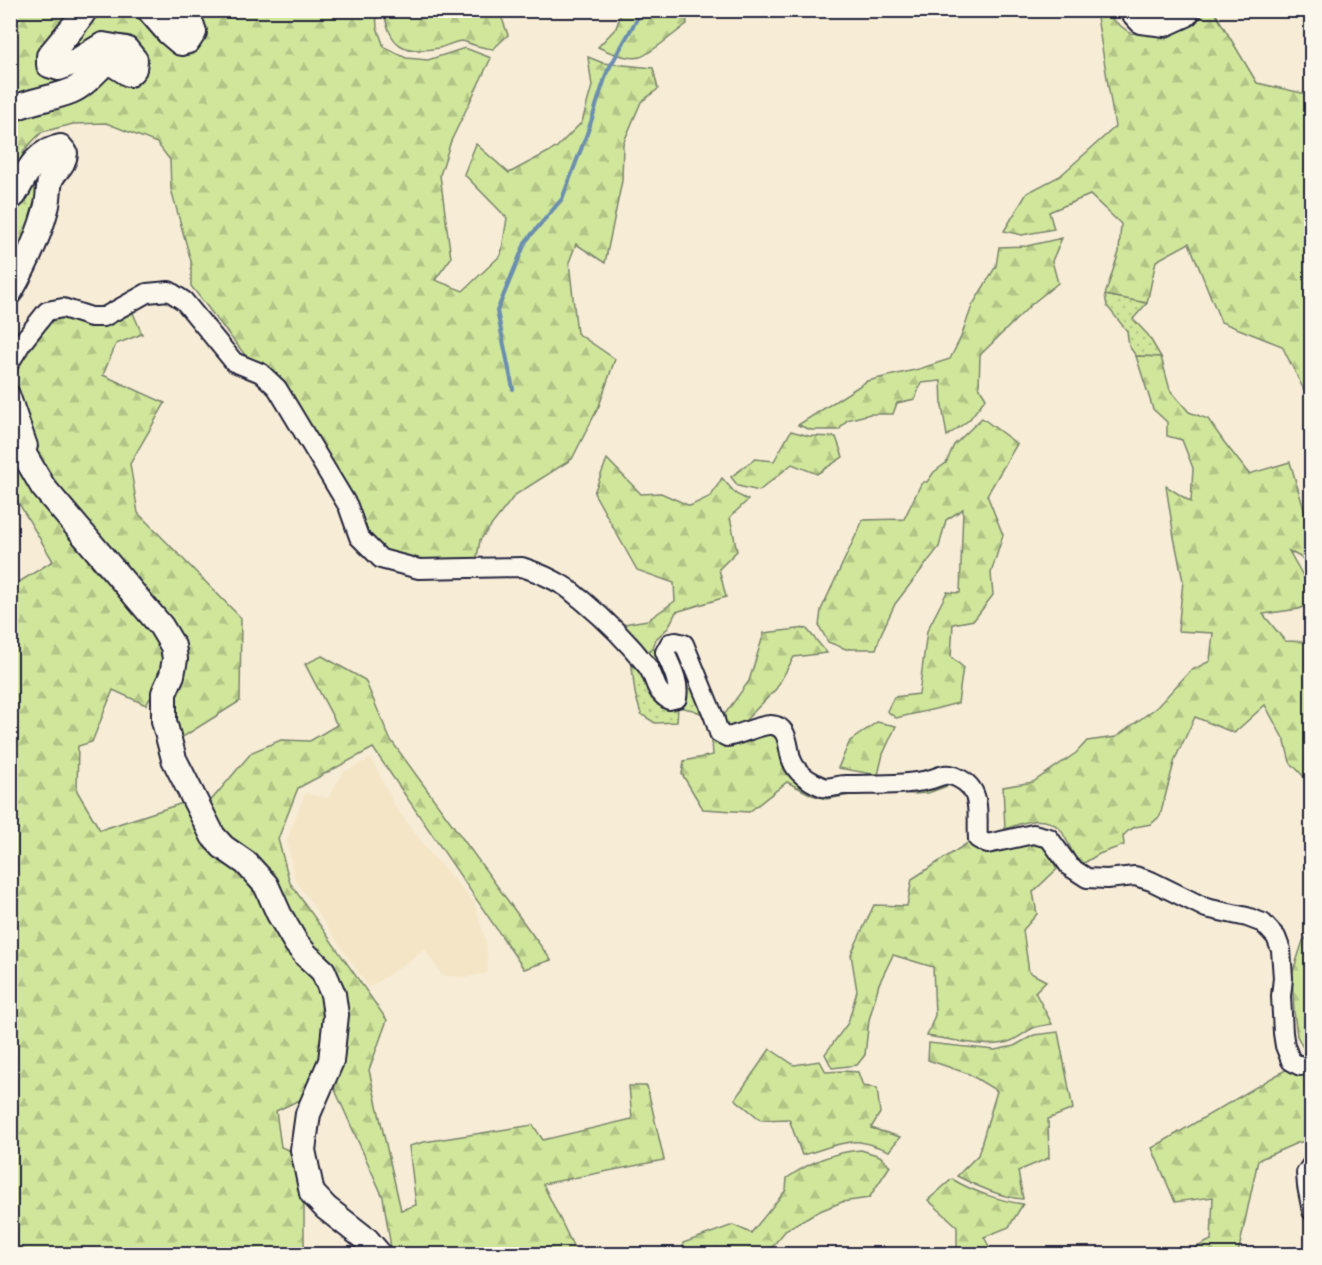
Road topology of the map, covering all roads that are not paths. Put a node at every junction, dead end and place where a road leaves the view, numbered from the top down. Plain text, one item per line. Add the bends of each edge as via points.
1 (85, 10) edge
2 (149, 10) edge
3 (180, 10) edge
4 (1127, 10) edge
5 (1193, 10) edge
6 (10, 110) edge
7 (10, 198) edge
8 (10, 292) edge
9 (10, 362) edge
10 (10, 394) edge
11 (10, 430) edge
12 (43, 488) junction
13 (1311, 1064) edge
14 (1311, 1164) edge
15 (1311, 1211) edge
16 (379, 1254) edge

1 - 6 main road via 48,56 49,65 59,68 103,45 126,49 135,60 135,69 129,74 105,63 73,90
2 - 3 main road via 181,43 194,32
4 - 5 street via 1140,24 1165,27
7 - 8 main road via 36,159 51,148 60,147 65,161 50,180 38,236
9 - 13 street via 47,311 63,308 104,317 147,293 169,291 184,301 234,362 261,373 277,388 348,506 359,537 381,559 419,570 522,567 536,571 565,586 595,611 635,651 651,671 661,695 669,700 677,698 679,689 665,652 669,643 684,645 719,733 728,737 770,724 780,727 792,763 802,776 825,788 900,784 945,774 960,778 977,799 978,839 987,844 1033,834 1050,838 1070,867 1087,878 1136,876 1206,908 1263,923 1276,937 1281,950 1285,1047 1291,1061 1300,1066
10 - 12 street
11 - 12 main road
12 - 16 main road via 161,626 173,646 175,659 164,693 164,721 174,759 213,836 266,885 296,943 323,971 333,994 336,1016 331,1061 308,1114 303,1150 312,1193
14 - 15 street via 1306,1173

